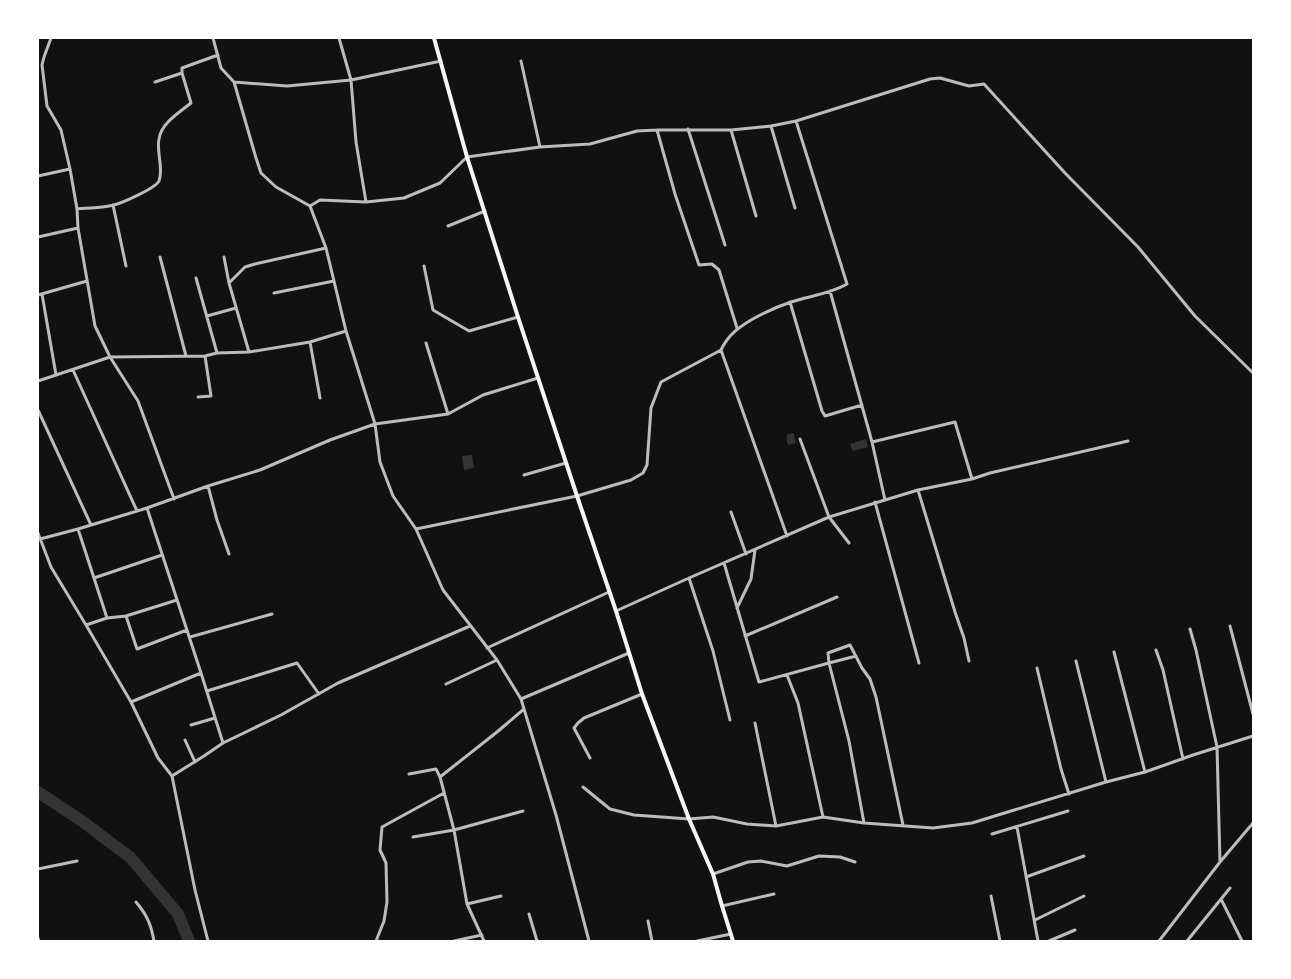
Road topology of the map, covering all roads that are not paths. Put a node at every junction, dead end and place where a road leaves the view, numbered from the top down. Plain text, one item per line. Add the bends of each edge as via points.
1 (51, 38) edge
2 (213, 38) edge
3 (339, 38) edge
4 (434, 38) edge
5 (218, 55) junction
6 (441, 61) junction
7 (521, 61) dead end
8 (182, 73) junction
9 (351, 80) junction
10 (155, 82) dead end
11 (234, 82) junction
12 (796, 121) junction
13 (771, 126) junction
14 (688, 129) junction
15 (657, 130) junction
16 (731, 130) junction
17 (540, 148) junction
18 (467, 156) junction
19 (70, 169) junction
20 (38, 176) edge
21 (366, 202) junction
22 (113, 205) junction
23 (310, 206) junction
24 (795, 208) dead end
25 (77, 209) junction
26 (484, 211) junction
27 (756, 216) dead end
28 (448, 226) dead end
29 (78, 228) junction
30 (38, 237) edge
31 (725, 246) dead end
32 (326, 248) junction
33 (160, 257) dead end
34 (224, 257) dead end
35 (126, 266) dead end
36 (424, 266) dead end
37 (196, 278) dead end
38 (334, 281) junction
39 (87, 282) junction
40 (229, 283) junction
41 (830, 291) junction
42 (274, 293) dead end
43 (42, 294) junction
44 (38, 295) edge
45 (790, 302) junction
46 (236, 308) junction
47 (207, 316) junction
48 (518, 318) junction
49 (737, 328) junction
50 (346, 332) junction
51 (310, 342) junction
52 (426, 343) dead end
53 (721, 350) junction
54 (248, 352) junction
55 (217, 354) junction
56 (186, 356) junction
57 (205, 356) junction
58 (110, 357) junction
59 (73, 370) junction
60 (1253, 373) edge
61 (56, 375) junction
62 (538, 378) junction
63 (38, 381) edge
64 (198, 397) dead end
65 (320, 398) dead end
66 (862, 405) junction
67 (38, 410) edge
68 (448, 414) junction
69 (375, 424) junction
70 (800, 439) dead end
71 (1128, 441) dead end
72 (872, 442) junction
73 (566, 464) junction
74 (524, 475) dead end
75 (972, 479) junction
76 (208, 486) junction
77 (918, 490) junction
78 (576, 496) junction
79 (174, 499) junction
80 (885, 500) junction
81 (875, 502) junction
82 (147, 508) junction
83 (137, 511) junction
84 (731, 512) dead end
85 (829, 517) junction
86 (91, 525) junction
87 (78, 529) junction
88 (416, 529) junction
89 (38, 533) edge
90 (787, 536) junction
91 (40, 539) junction
92 (849, 543) dead end
93 (755, 550) junction
94 (229, 554) dead end
95 (746, 554) junction
96 (162, 555) junction
97 (724, 563) junction
98 (94, 578) junction
99 (688, 578) junction
100 (609, 592) junction
101 (837, 597) dead end
102 (177, 600) junction
103 (737, 608) junction
104 (616, 611) junction
105 (272, 614) dead end
106 (126, 616) junction
107 (107, 618) junction
108 (86, 625) junction
109 (470, 626) junction
110 (1230, 626) dead end
111 (1190, 629) dead end
112 (187, 630) junction
113 (745, 636) junction
114 (190, 637) junction
115 (487, 648) junction
116 (1156, 650) dead end
117 (1114, 652) dead end
118 (629, 653) junction
119 (856, 656) junction
120 (497, 660) junction
121 (969, 661) dead end
122 (1076, 661) dead end
123 (829, 663) junction
124 (919, 663) dead end
125 (1037, 668) dead end
126 (201, 673) junction
127 (787, 675) junction
128 (446, 684) dead end
129 (207, 691) junction
130 (319, 694) junction
131 (642, 694) junction
132 (521, 699) junction
133 (131, 702) junction
134 (524, 709) junction
135 (1253, 714) edge
136 (215, 718) junction
137 (730, 720) dead end
138 (755, 723) dead end
139 (192, 725) dead end
140 (1253, 736) edge
141 (185, 740) dead end
142 (223, 743) junction
143 (1218, 747) junction
144 (590, 758) dead end
145 (1183, 759) junction
146 (195, 762) junction
147 (1145, 772) junction
148 (409, 774) dead end
149 (172, 776) junction
150 (440, 777) junction
151 (1106, 782) junction
152 (584, 787) dead end
153 (444, 793) junction
154 (1069, 794) junction
155 (1068, 810) dead end
156 (524, 811) dead end
157 (823, 817) junction
158 (690, 819) junction
159 (864, 823) junction
160 (1253, 823) edge
161 (903, 825) junction
162 (776, 826) junction
163 (1017, 827) junction
164 (454, 830) junction
165 (992, 834) dead end
166 (413, 837) dead end
167 (1084, 856) dead end
168 (77, 861) dead end
169 (855, 862) dead end
170 (1220, 862) junction
171 (38, 869) edge
172 (714, 874) junction
173 (1026, 877) junction
174 (1230, 888) dead end
175 (774, 894) dead end
176 (501, 896) dead end
177 (991, 896) dead end
178 (1084, 896) dead end
179 (1221, 899) junction
180 (136, 902) dead end
181 (467, 904) junction
182 (722, 906) junction
183 (529, 914) dead end
184 (1035, 920) junction
185 (648, 921) dead end
186 (1075, 930) dead end
187 (731, 934) junction
188 (482, 935) junction
189 (38, 938) edge
190 (39, 941) edge
191 (154, 941) edge
192 (208, 941) edge
193 (376, 941) edge
194 (454, 941) edge
195 (484, 941) edge
196 (537, 941) edge
197 (589, 941) edge
198 (652, 941) edge
199 (697, 941) edge
200 (733, 941) edge
201 (1000, 941) edge
202 (1038, 941) edge
203 (1049, 941) edge
204 (1159, 941) edge
205 (1187, 941) edge
206 (1242, 941) edge

1 - 19 street via 42,65 47,106 61,130
2 - 5 street
3 - 9 street
4 - 6 main road
5 - 8 street via 182,68
5 - 11 street via 221,68
6 - 9 street
6 - 18 main road
7 - 17 street
8 - 10 street
8 - 22 street via 191,103 172,118 159,138 161,172 158,182 151,189
9 - 11 street via 287,86
9 - 21 street via 356,142
11 - 23 street via 261,173 276,187
12 - 13 street
12 - 41 street via 847,284
12 - 60 street via 930,79 940,78 969,86 984,84 1065,173 1138,247 1194,316
13 - 16 street
13 - 24 street
14 - 15 street
14 - 16 street
14 - 31 street
15 - 17 street via 637,131 590,144
15 - 49 street via 699,265 712,264 719,270
16 - 27 street
17 - 18 street
18 - 21 street via 440,184 404,198
18 - 26 main road
19 - 20 street
19 - 25 street
21 - 23 street via 320,200
22 - 25 street
22 - 35 street
23 - 32 street
25 - 29 street
26 - 28 street
26 - 48 main road
29 - 30 street
29 - 39 street
32 - 38 street
32 - 40 street via 255,264 245,268
33 - 56 street
34 - 40 street
36 - 48 street via 433,310 469,331
37 - 47 street
38 - 42 street
38 - 50 street
39 - 43 street
39 - 58 street via 95,326
40 - 46 street
41 - 45 street
41 - 66 street
43 - 44 street
43 - 61 street
45 - 49 street via 764,312
45 - 66 street via 825,416
46 - 47 street
46 - 54 street
47 - 55 street
48 - 62 main road
49 - 53 street via 724,342
50 - 51 street
50 - 69 street
51 - 54 street
51 - 65 street
52 - 68 street
53 - 78 street via 661,382 651,408 647,465 643,473 631,480
53 - 90 street
54 - 55 street
55 - 57 street
56 - 57 street
56 - 58 street
57 - 64 street via 211,396
58 - 59 street
58 - 79 street via 138,401
59 - 61 street
59 - 83 street
61 - 63 street
62 - 68 street via 484,395
62 - 73 main road
66 - 72 street
67 - 86 street
68 - 69 street
69 - 76 street via 260,470
69 - 88 street via 380,462 393,496
70 - 85 street
71 - 75 street
72 - 75 street via 955,422
72 - 80 street
73 - 74 street
73 - 78 main road
75 - 77 street
76 - 79 street
76 - 94 street via 216,520
77 - 80 street
77 - 121 street
78 - 88 street
78 - 100 main road
79 - 82 street
80 - 81 street
81 - 85 street
81 - 124 street
82 - 83 street
82 - 96 street
83 - 86 street
84 - 95 street
85 - 90 street
85 - 92 street
86 - 87 street
87 - 91 street
87 - 98 street
88 - 109 street via 443,590
89 - 91 street
90 - 93 street
91 - 108 street via 51,567
93 - 95 street
93 - 103 street via 751,579
95 - 97 street
96 - 98 street
96 - 102 street
97 - 99 street
97 - 103 street
98 - 107 street
99 - 104 street
99 - 137 street via 713,651
100 - 104 main road
100 - 115 street
101 - 113 street
102 - 106 street
102 - 112 street
103 - 113 street
104 - 118 main road
105 - 114 street
106 - 107 street
106 - 112 street via 137,649
107 - 108 street
108 - 133 street
109 - 115 street
109 - 130 street via 338,683
110 - 135 street
111 - 143 street
112 - 114 street
113 - 127 street via 759,682
114 - 126 street
115 - 120 street
116 - 145 street
117 - 147 street
118 - 131 main road
118 - 132 street
119 - 123 street
119 - 123 street via 850,645 828,653
119 - 161 street via 870,679 876,697
120 - 128 street
120 - 132 street
122 - 151 street
123 - 127 street
123 - 159 street via 849,741
125 - 154 street
126 - 129 street
126 - 133 street
127 - 157 street via 798,703
129 - 130 street via 298,663
129 - 136 street
130 - 142 street
131 - 144 street via 584,718 578,723 574,728
131 - 158 main road
132 - 134 street
133 - 149 street via 158,758
134 - 150 street
134 - 197 street via 556,815
136 - 139 street
136 - 142 street
138 - 162 street
140 - 143 street
141 - 146 street
142 - 146 street
143 - 145 street
143 - 170 street
145 - 147 street
146 - 149 street
147 - 151 street
148 - 150 street via 436,769
149 - 192 street
150 - 153 street
151 - 154 street
152 - 158 street via 610,809 634,816
153 - 164 street
153 - 193 street via 382,827 380,850 386,863 387,902 384,921
154 - 161 street via 972,823 933,828
155 - 163 street
156 - 164 street
157 - 159 street
157 - 162 street
158 - 162 street via 713,817 747,824
158 - 172 main road
159 - 161 street
160 - 170 street
163 - 165 street
163 - 173 street
164 - 166 street
164 - 181 street
167 - 173 street
168 - 171 street
169 - 172 street via 840,857 819,856 787,866 761,861 748,862
170 - 204 street
172 - 182 main road
173 - 184 street
174 - 179 street
175 - 182 street
176 - 181 street
177 - 201 street
178 - 184 street
179 - 205 street
179 - 206 street
180 - 191 street via 145,913
181 - 188 street
182 - 187 main road
183 - 196 street
184 - 202 street
185 - 198 street
186 - 203 street
187 - 199 street
187 - 200 main road
188 - 194 street
188 - 195 street
189 - 190 street

